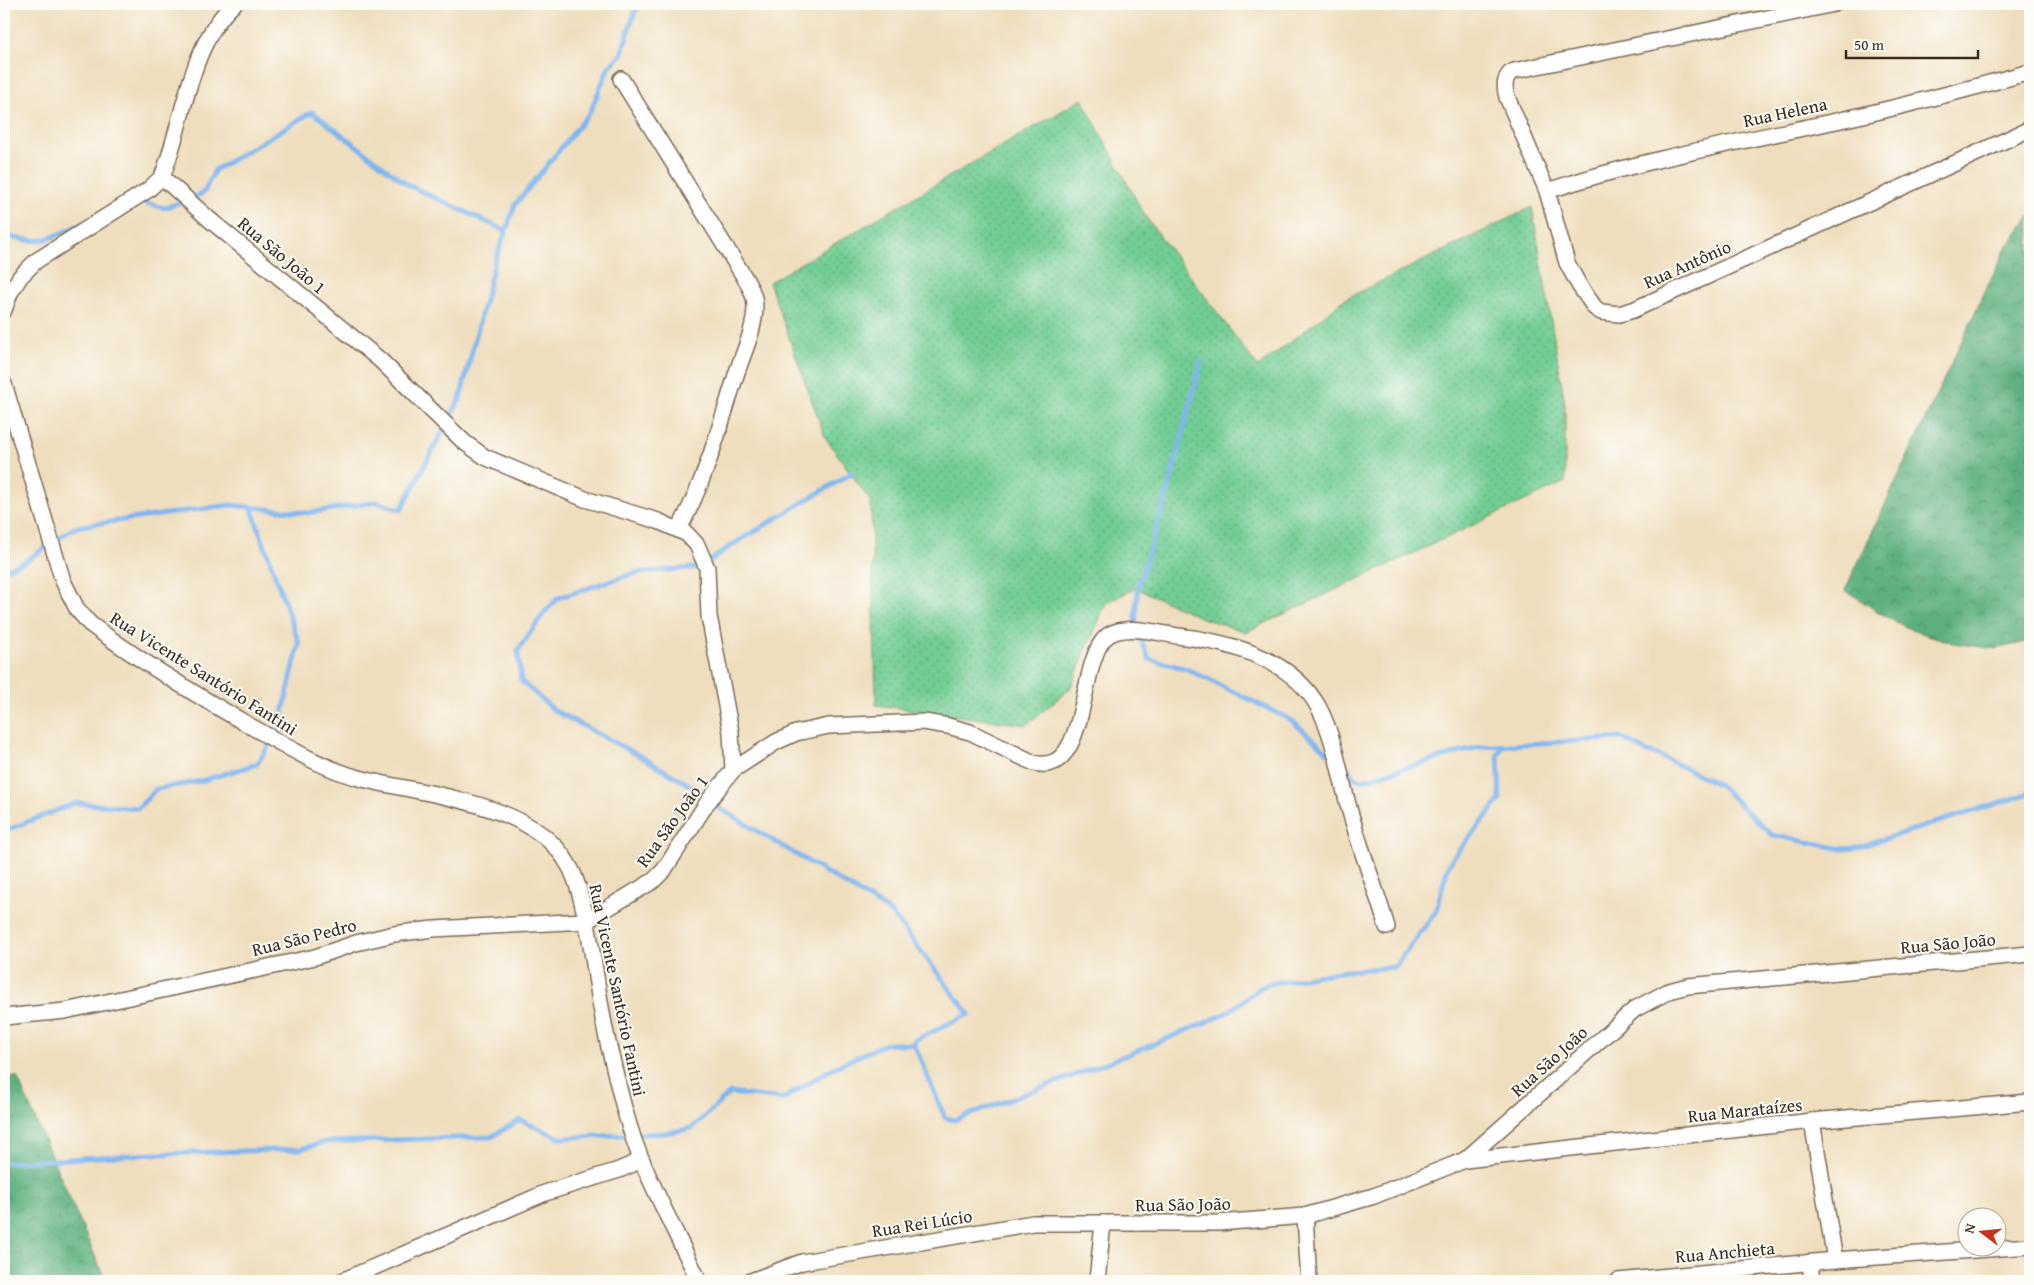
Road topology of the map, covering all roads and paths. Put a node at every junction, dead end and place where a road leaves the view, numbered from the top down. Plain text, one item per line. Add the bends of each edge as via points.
1 (234, 4) edge
2 (1834, 4) edge
3 (2030, 72) edge
4 (620, 79) dead end
5 (2030, 129) edge
6 (162, 177) junction
7 (1547, 191) junction
8 (4, 310) edge
9 (4, 384) edge
10 (679, 529) junction
11 (733, 770) junction
12 (586, 921) junction
13 (1387, 927) dead end
14 (2030, 954) edge
15 (4, 1017) edge
16 (2030, 1102) edge
17 (1812, 1121) junction
18 (642, 1160) junction
19 (1465, 1160) junction
20 (1305, 1216) junction
21 (1103, 1223) junction
22 (2030, 1246) edge
23 (1835, 1260) junction
24 (1810, 1263) junction
25 (342, 1281) edge
26 (699, 1281) edge
27 (750, 1281) edge
28 (1097, 1281) edge
29 (1309, 1281) edge
30 (1618, 1281) edge
31 (1811, 1281) edge

1 - 6 street via 221,15 207,39
2 - 7 street, Rua Antônio via 1514,71 1506,80 1505,92
3 - 7 street, Rua Helena via 1855,117 1724,144
4 - 10 street via 743,275 755,304 751,332 708,466
5 - 7 street, Rua Antônio via 1619,314 1595,308 1566,263
6 - 8 street via 148,190 36,261 20,277
6 - 10 street, Rua São João 1 via 380,360 464,442 485,457 585,499
9 - 12 street, Rua Vicente Santório Fantini via 62,581 90,624 198,696 330,768 357,778 498,811 542,834 568,863 578,886
10 - 11 street via 697,545 706,568 709,616 731,732
11 - 12 street, Rua São João 1 via 706,803 664,870 644,888
11 - 13 street, Rua São João 1 via 796,733 829,726 906,723 948,726 970,732 1034,764 1050,765 1062,758 1069,746 1099,647 1105,638 1113,632 1127,630 1208,640 1255,654 1279,668 1313,698 1328,730 1349,809
12 - 15 street, Rua São Pedro via 394,934 315,957 65,1010
12 - 18 street, Rua Vicente Santório Fantini via 609,1049
14 - 19 street, Rua São João via 1688,986 1668,991 1635,1009
16 - 17 street, Rua Marataízes
17 - 19 street, Rua Marataízes
17 - 23 street
18 - 25 street via 538,1196
18 - 26 street, Rua Vicente Santório Fantini
19 - 20 street, Rua São João via 1374,1196
20 - 21 street, Rua São João via 1218,1223
20 - 29 street
21 - 27 street, Rua Rei Lúcio via 1033,1223 802,1262
21 - 28 street
22 - 23 street, Rua Anchieta
23 - 24 street, Rua Anchieta
24 - 30 street, Rua Anchieta
24 - 31 street

